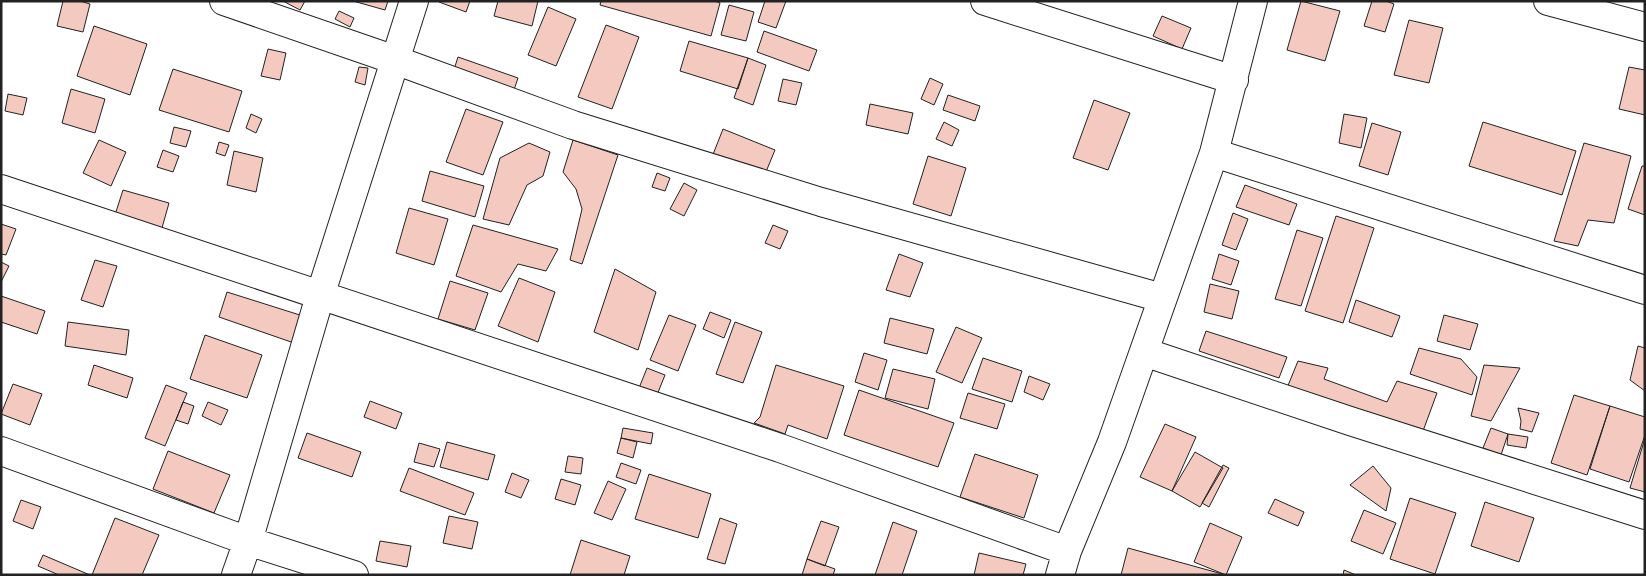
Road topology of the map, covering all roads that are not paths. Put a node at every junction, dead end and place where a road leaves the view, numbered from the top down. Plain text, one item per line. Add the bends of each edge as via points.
1 (224, 1) edge
2 (414, 1) edge
3 (985, 1) edge
4 (1254, 1) edge
5 (1548, 1) edge
6 (1645, 27) edge
7 (395, 60) junction
8 (1234, 80) junction
9 (1214, 153) junction
10 (1, 189) edge
11 (1645, 290) edge
12 (320, 296) junction
13 (1162, 298) junction
14 (1144, 352) junction
15 (1, 451) edge
16 (1645, 515) edge
17 (248, 540) junction
18 (1064, 563) edge
19 (236, 575) edge
20 (354, 575) edge

1 - 7 street
2 - 7 street
3 - 8 street
4 - 8 street
5 - 6 street
7 - 12 street
7 - 13 street via 573,125 831,205
8 - 9 street
9 - 11 street
9 - 13 street
10 - 12 street
12 - 17 street
12 - 18 street via 780,448
13 - 14 street
14 - 16 street
14 - 18 street
15 - 17 street
17 - 19 street
17 - 20 street

